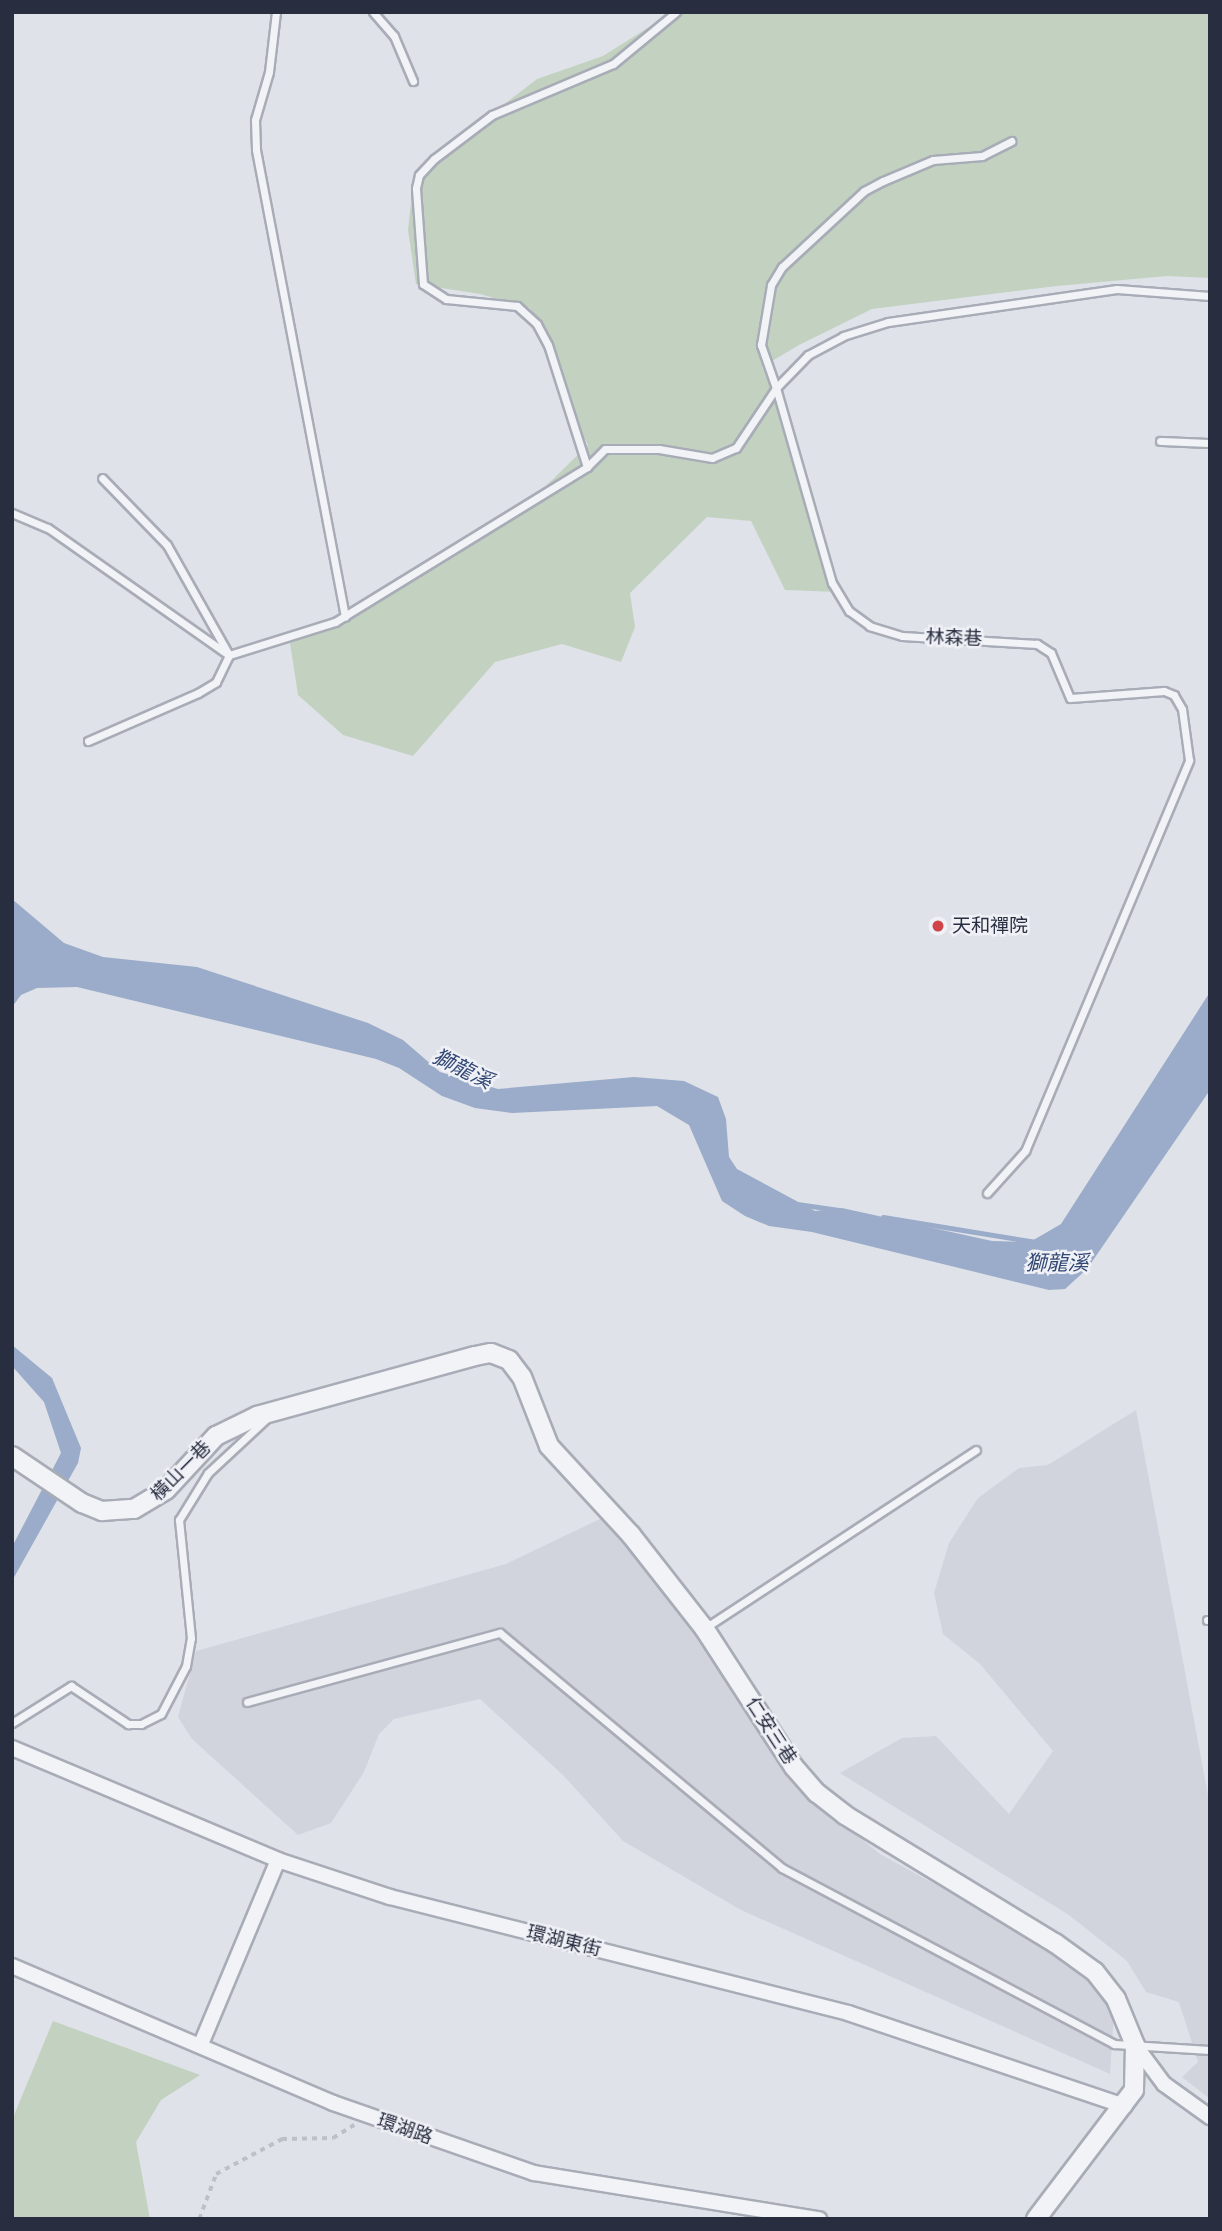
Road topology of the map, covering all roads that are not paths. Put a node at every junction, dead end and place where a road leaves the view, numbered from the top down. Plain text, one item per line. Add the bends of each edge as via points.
1 (276, 12) edge
2 (373, 12) edge
3 (676, 12) edge
4 (413, 81) dead end
5 (1011, 141) dead end
6 (1210, 296) edge
7 (776, 388) junction
8 (1160, 440) dead end
9 (1210, 443) edge
10 (587, 467) junction
11 (102, 478) dead end
12 (12, 513) edge
13 (345, 618) junction
14 (229, 654) junction
15 (89, 741) dead end
16 (987, 1193) dead end
17 (277, 1411) junction
18 (976, 1450) dead end
19 (12, 1456) edge
20 (704, 1628) junction
21 (247, 1702) dead end
22 (12, 1723) edge
23 (12, 1748) edge
24 (278, 1860) junction
25 (12, 1966) edge
26 (201, 2044) junction
27 (1135, 2045) junction
28 (1210, 2050) edge
29 (1125, 2106) junction
30 (1210, 2117) edge
31 (819, 2219) edge
32 (1036, 2219) edge

1 - 13 lane via 269,72 255,120 256,150
2 - 4 lane via 394,36
3 - 10 lane via 613,64 492,115 434,159 419,175 416,188 423,284 446,299 517,306 537,324
5 - 7 lane via 982,156 933,159 864,191 782,268 771,285 761,345
6 - 7 lane via 1118,289 888,322 843,336 808,355
7 - 10 lane via 736,448 712,458 659,449 605,449
7 - 16 lane, 林森巷 via 832,583 849,611 870,625 902,636 1037,644 1051,653 1070,698 1164,691 1174,695 1182,709 1189,760 1025,1151
8 - 9 lane
10 - 13 lane
11 - 14 lane via 167,545
12 - 14 lane via 48,528
13 - 14 lane
14 - 15 lane via 216,682
17 - 19 street, 橫山一巷 via 216,1436 166,1490 134,1509 102,1511 82,1503
17 - 20 street, 仁安三巷 via 475,1356 491,1353 509,1360 522,1377 555,1454 631,1535
17 - 22 lane via 227,1451 178,1520 191,1638 186,1666 161,1714 141,1724 128,1724 71,1686
18 - 20 lane
20 - 27 street, 仁安三巷 via 794,1767 817,1793 1095,1972 1116,1999
21 - 27 lane via 500,1633 782,1868 1114,2044
23 - 24 street, 環湖東街
24 - 26 street
24 - 29 street, 環湖東街 via 390,1897 848,2012
25 - 26 street, 環湖路
26 - 31 street, 環湖路 via 367,2117 534,2173
27 - 28 lane
27 - 29 street, 仁安三巷 via 1138,2075
27 - 30 street via 1164,2084
29 - 32 street, 仁安三巷

